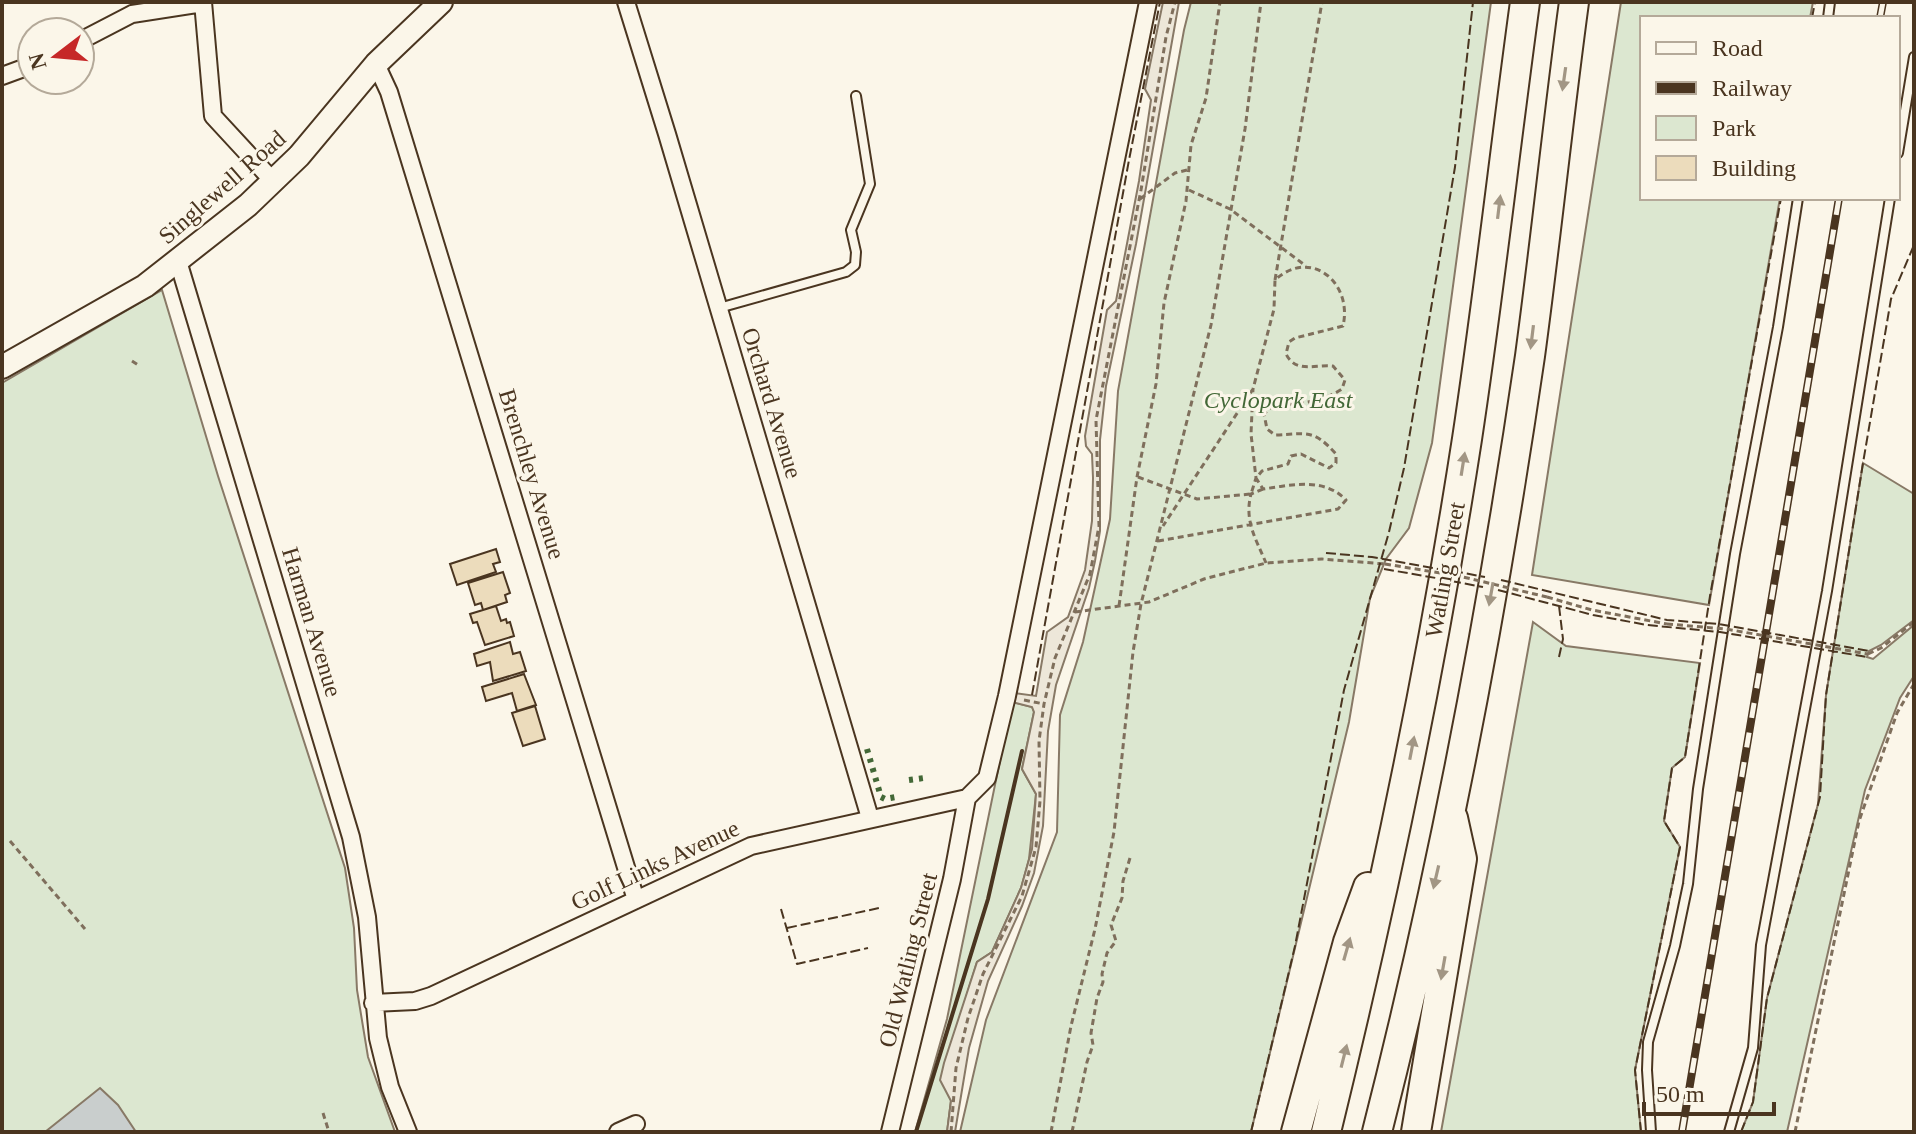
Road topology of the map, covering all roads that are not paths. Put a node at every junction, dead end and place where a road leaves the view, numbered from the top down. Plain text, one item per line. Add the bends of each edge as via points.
1 (441, 2) edge
2 (626, 2) edge
3 (1148, 2) edge
4 (1525, 2) edge
5 (1574, 2) edge
6 (203, 3) edge
7 (96, 33) edge
8 (1914, 57) edge
9 (376, 64) junction
10 (856, 96) dead end
11 (1900, 141) edge
12 (273, 181) junction
13 (1798, 200) edge
14 (1890, 200) edge
15 (178, 261) junction
16 (719, 308) junction
17 (2, 367) edge
18 (1404, 791) junction
19 (967, 798) junction
20 (1451, 809) junction
21 (870, 818) junction
22 (636, 900) junction
23 (373, 1003) junction
24 (408, 1132) edge
25 (890, 1132) edge
26 (1296, 1132) edge
27 (1326, 1132) edge
28 (1377, 1132) edge
29 (1416, 1132) edge
30 (1651, 1132) edge
31 (1729, 1132) edge

1 - 9 street, Singlewell Road
2 - 16 street, Orchard Avenue
3 - 19 street via 1007,696 987,778
18 -> 4 highway, Watling Street via 1466,442
5 -> 20 highway, Watling Street via 1530,355
6 - 7 street via 132,14
6 - 12 street via 213,116
8 - 11 lane
9 - 12 street, Singlewell Road
9 - 22 street, Brenchley Avenue via 425,205
10 - 16 lane via 870,184 851,230 855,265
12 - 15 street, Singlewell Road
13 - 30 lane via 1735,554 1688,884 1648,1042
14 - 31 lane via 1827,591 1761,945 1753,1048
15 - 17 street, Singlewell Road via 145,286
15 - 23 street, Harman Avenue via 351,837 367,917
16 - 21 street, Orchard Avenue
26 -> 18 highway via 1348,942
27 -> 18 highway, Watling Street
19 - 21 street, Golf Links Avenue
19 - 25 street, Old Watling Street
20 -> 28 highway, Watling Street
20 -> 29 highway via 1462,859
21 - 22 street, Golf Links Avenue via 751,846
22 - 23 street, Golf Links Avenue via 431,996
23 - 24 street, Harman Avenue via 384,1065

